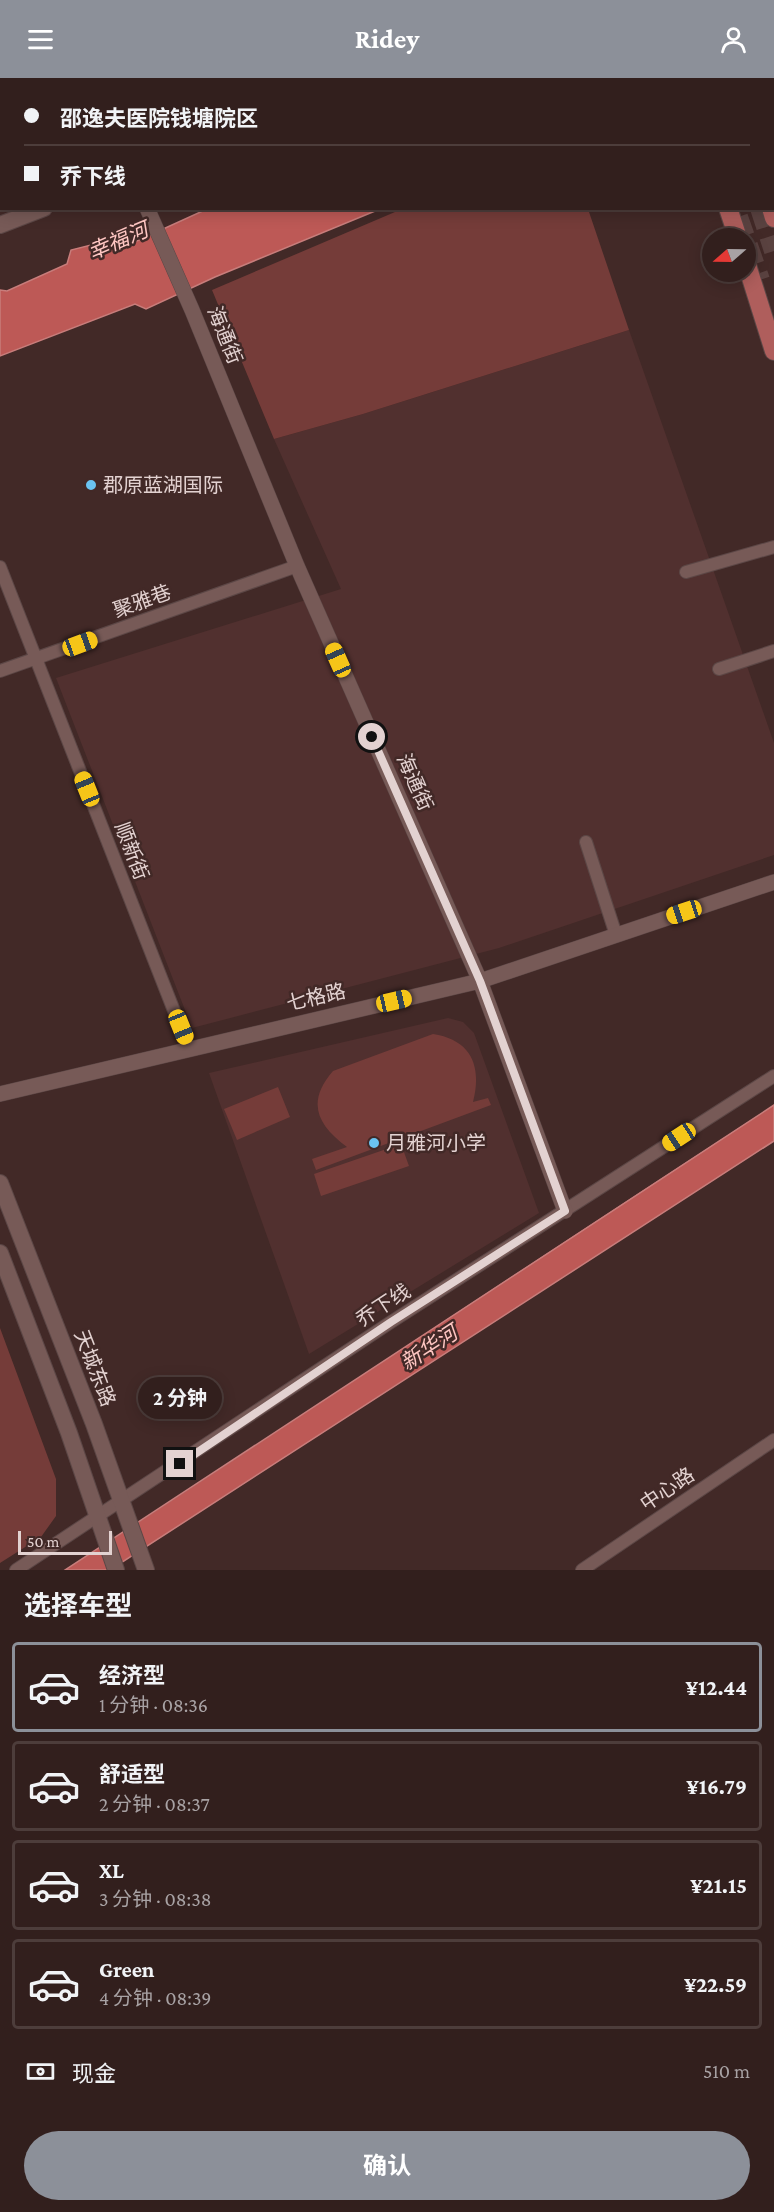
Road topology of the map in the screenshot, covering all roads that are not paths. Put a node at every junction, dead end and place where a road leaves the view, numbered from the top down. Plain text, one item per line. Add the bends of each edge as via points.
1 (39, 210) edge
2 (147, 210) edge
3 (729, 210) edge
4 (0, 227) edge
5 (735, 228) tunnel mouth
6 (752, 282) tunnel mouth
7 (774, 351) edge
8 (774, 547) edge
9 (297, 566) junction
10 (0, 567) edge
11 (686, 572) dead end
12 (774, 651) edge
13 (36, 660) junction
14 (719, 669) dead end
15 (0, 671) edge
16 (586, 842) dead end
17 (774, 882) edge
18 (616, 935) junction
19 (480, 981) junction
20 (189, 1049) junction
21 (774, 1076) edge
22 (0, 1094) edge
23 (0, 1183) edge
24 (565, 1211) junction
25 (0, 1253) edge
26 (774, 1440) edge
27 (124, 1507) junction
28 (100, 1523) junction
29 (16, 1570) edge
30 (116, 1570) edge
31 (146, 1570) edge
32 (582, 1570) edge

1 - 4 main road
2 - 9 street, 海通街
3 - 5 main road
6 - 7 main road
8 - 11 street
9 - 13 street, 聚雅巷
9 - 19 street, 海通街
10 - 13 street, 顺新街
12 - 14 street
13 - 15 street, 聚雅巷
13 - 20 street, 顺新街
16 - 18 street
17 - 18 street, 七格路
18 - 19 street, 七格路
19 - 20 street, 七格路
19 - 24 street, 海通街
20 - 22 street, 七格路
21 - 24 street, 乔下线
23 - 27 main road, 天城东路
24 - 27 street, 乔下线 via 391,1322
25 - 28 main road
26 - 32 street, 中心路
27 - 28 street, 乔下线
27 - 31 main road, 天城东路
28 - 29 street, 乔下线
28 - 30 main road

